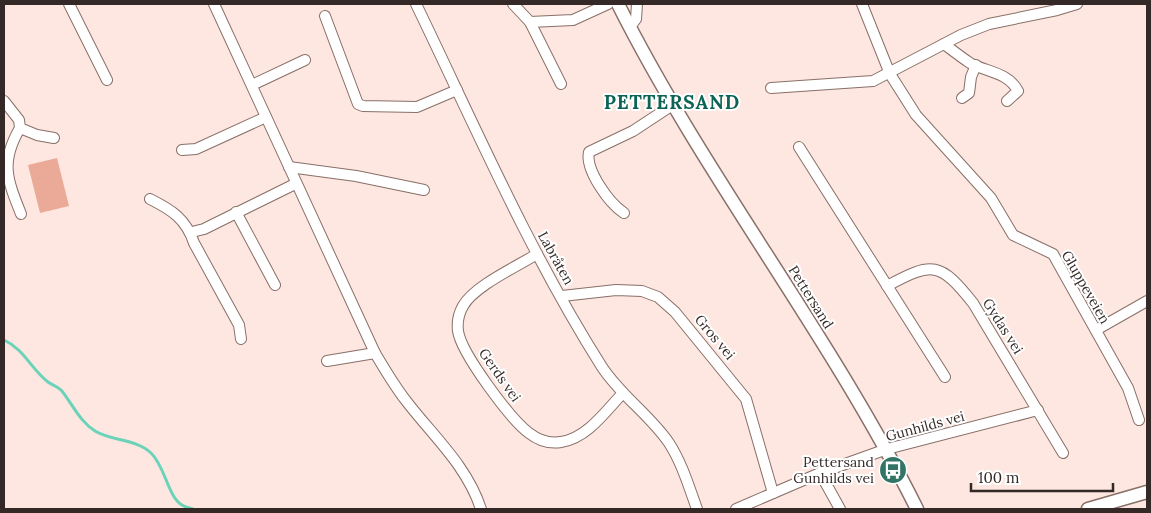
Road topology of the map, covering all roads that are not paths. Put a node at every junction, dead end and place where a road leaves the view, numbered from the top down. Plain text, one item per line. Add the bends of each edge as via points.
1 (69, 4) edge
2 (214, 4) edge
3 (416, 4) edge
4 (513, 4) edge
5 (608, 4) edge
6 (618, 4) edge
7 (637, 4) edge
8 (862, 4) edge
9 (1077, 4) edge
10 (325, 16) dead end
11 (530, 22) junction
12 (630, 27) junction
13 (944, 44) junction
14 (305, 60) dead end
15 (976, 65) junction
16 (890, 74) junction
17 (107, 80) dead end
18 (561, 84) dead end
19 (252, 85) junction
20 (771, 88) dead end
21 (457, 90) junction
22 (962, 98) dead end
23 (4, 101) edge
24 (1007, 101) dead end
25 (674, 104) junction
26 (266, 117) junction
27 (20, 128) junction
28 (54, 138) dead end
29 (799, 147) dead end
30 (182, 150) dead end
31 (289, 168) junction
32 (295, 184) junction
33 (424, 190) dead end
34 (150, 199) dead end
35 (236, 212) junction
36 (624, 212) dead end
37 (21, 214) dead end
38 (192, 232) junction
39 (538, 254) junction
40 (275, 285) dead end
41 (887, 286) junction
42 (562, 296) junction
43 (1147, 301) edge
44 (1096, 330) junction
45 (241, 339) dead end
46 (375, 354) junction
47 (327, 361) dead end
48 (945, 377) dead end
49 (622, 394) junction
50 (1038, 410) junction
51 (1139, 420) dead end
52 (887, 449) junction
53 (1063, 453) dead end
54 (820, 473) junction
55 (1147, 492) edge
56 (773, 493) junction
57 (481, 509) edge
58 (697, 509) edge
59 (736, 509) edge
60 (840, 509) edge
61 (918, 509) edge
62 (1088, 509) edge

1 - 17 street
2 - 19 street
3 - 21 street, Labråten
4 - 11 street
5 - 11 street via 573,20
6 - 12 street, Pettersand
7 - 12 street via 636,19
8 - 16 street, Gluppeveien
9 - 13 street via 989,24
10 - 21 street via 358,104 417,107
11 - 18 street
12 - 25 street, Pettersand
13 - 15 street
13 - 16 street
14 - 19 street
15 - 22 street via 970,77 969,93
15 - 24 street via 1002,76 1016,88 1016,94
16 - 20 street via 873,81
16 - 44 street, Gluppeveien via 921,122 993,200 1013,235 1053,254
19 - 26 street
21 - 39 street, Labråten
23 - 27 street via 19,120
25 - 36 street via 633,131 589,152 589,164 608,200
25 - 52 street, Pettersand
26 - 30 street via 196,148
26 - 31 street
27 - 28 street
27 - 37 street via 5,159 6,176
29 - 41 street
31 - 32 street
31 - 33 street via 356,176
32 - 35 street
32 - 46 street via 310,209
34 - 38 street via 170,209
35 - 38 street
35 - 40 street
38 - 45 street via 194,243 240,325
39 - 42 street, Labråten
39 - 49 street, Gerds vei via 482,288 466,302 460,312 458,326 467,352 516,422 546,442 560,442 579,436
41 - 48 street
41 - 50 street, Gydas vei via 926,268 950,277 973,303
42 - 49 street, Labråten via 602,367
42 - 56 street, Gros vei via 616,290 642,291 658,297 676,312 746,399
43 - 44 street
44 - 51 street, Gluppeveien via 1128,388
46 - 47 street
46 - 57 street via 407,403 460,466
49 - 58 street, Labråten via 668,442 681,465
50 - 52 street, Gunhilds vei
50 - 53 street, Gydas vei
52 - 54 street, Gunhilds vei
52 - 61 street, Pettersand
54 - 56 street, Gunhilds vei
54 - 60 street
55 - 62 street
56 - 59 street, Gunhilds vei

